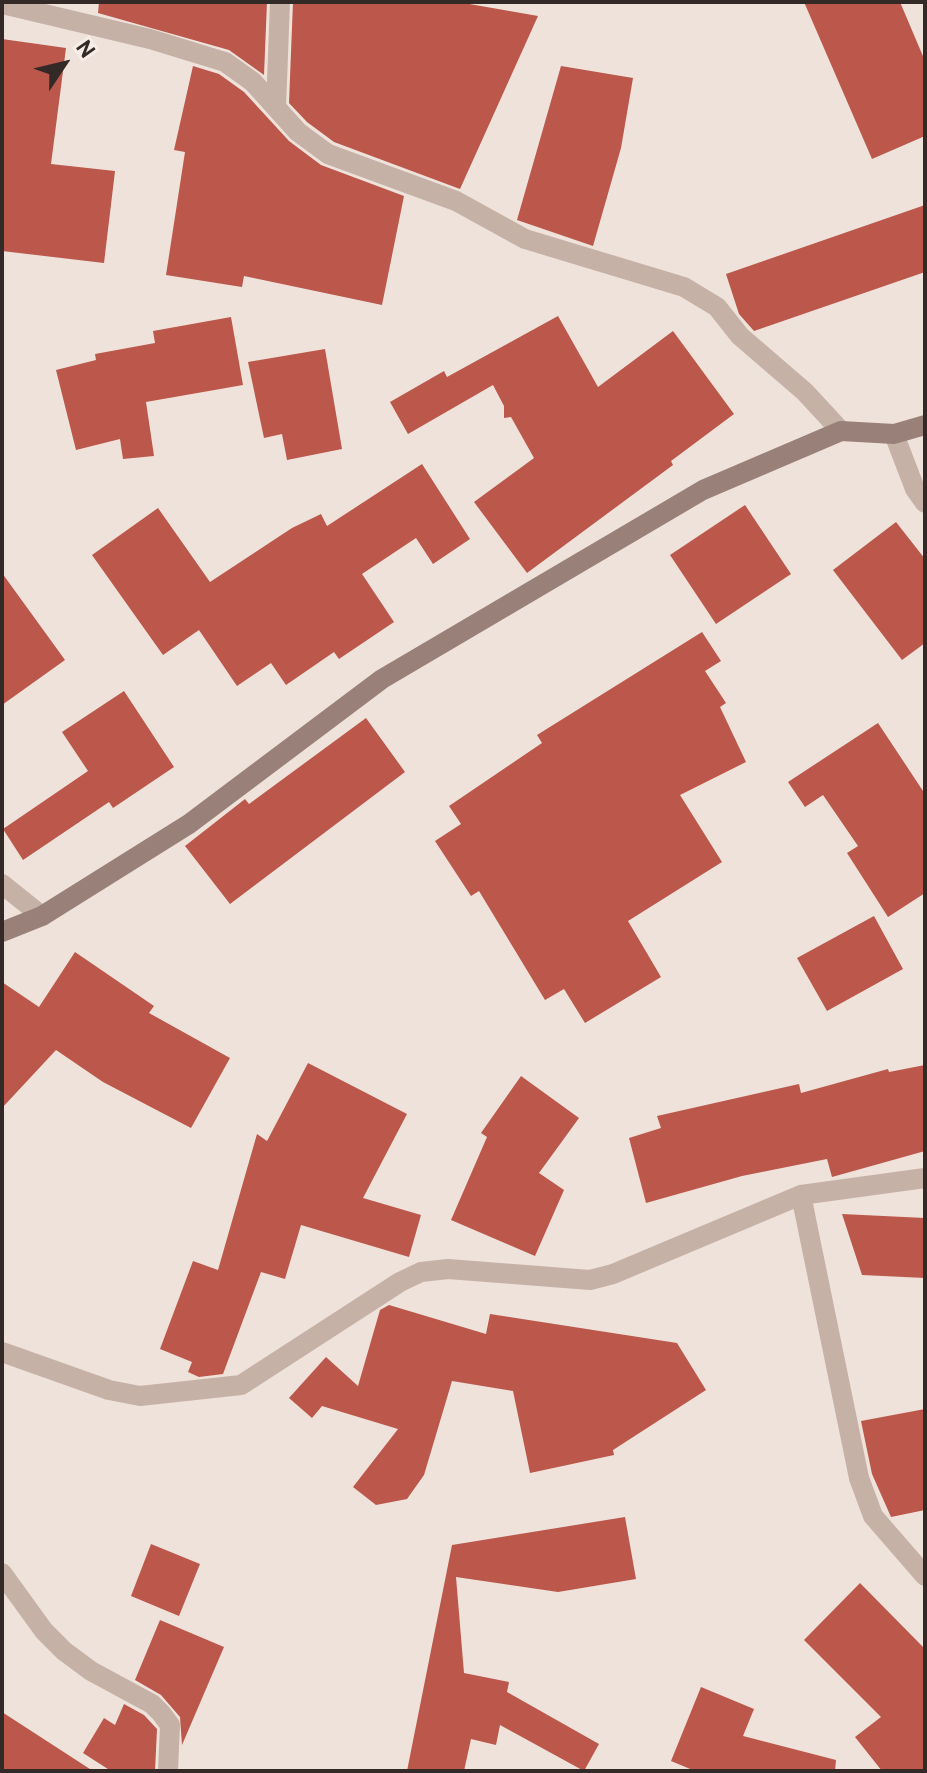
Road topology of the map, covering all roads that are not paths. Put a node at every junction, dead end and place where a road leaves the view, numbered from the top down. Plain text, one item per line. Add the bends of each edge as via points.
1 (280, 2) edge
2 (2, 4) edge
3 (276, 108) junction
4 (925, 425) edge
5 (841, 431) junction
6 (894, 434) junction
7 (925, 503) edge
8 (2, 884) edge
9 (42, 916) junction
10 (2, 932) edge
11 (925, 1178) edge
12 (801, 1195) junction
13 (2, 1352) edge
14 (2, 1573) edge
15 (925, 1576) edge
16 (168, 1771) edge

1 - 3 street
2 - 3 street via 200,52 253,82
3 - 5 street via 328,154 456,201 525,239 684,287 717,307 740,336
4 - 6 street
5 - 6 street
5 - 9 street via 703,490 382,679 189,824
6 - 7 street
8 - 9 street
9 - 10 street
11 - 12 street
12 - 13 street via 590,1280 448,1269 421,1272 241,1385 140,1396
12 - 15 street via 859,1478 873,1516
14 - 16 street via 64,1651 161,1713 170,1725

